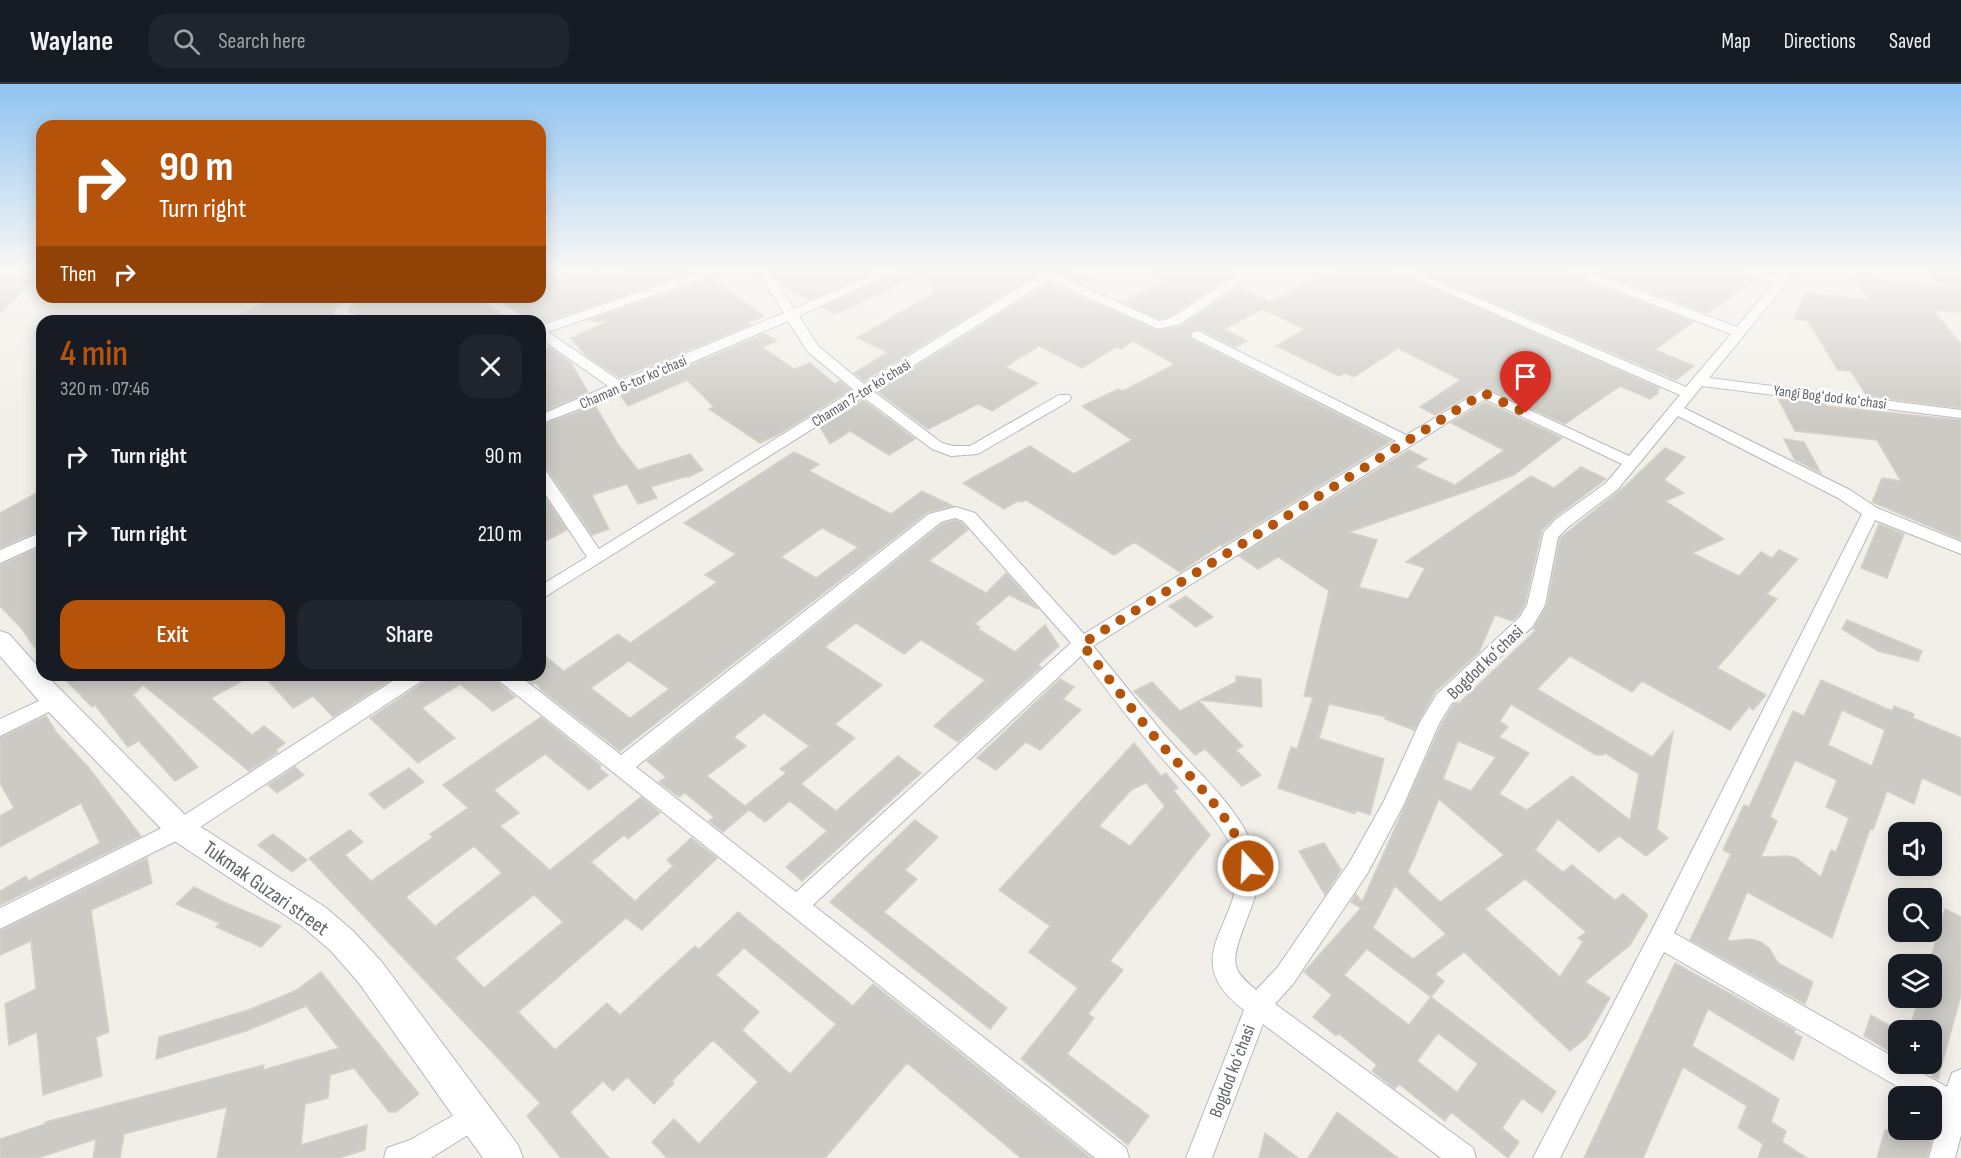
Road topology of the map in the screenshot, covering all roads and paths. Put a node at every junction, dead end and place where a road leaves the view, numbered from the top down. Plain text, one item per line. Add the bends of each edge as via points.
1 (568, 321) edge
2 (777, 321) edge
3 (795, 321) edge
4 (971, 321) edge
5 (1149, 321) edge
6 (1174, 321) edge
7 (1529, 321) edge
8 (1709, 321) edge
9 (1747, 321) edge
10 (546, 329) edge
11 (1738, 332) junction
12 (546, 335) edge
13 (1198, 335) dead end
14 (1693, 387) junction
15 (620, 388) junction
16 (864, 391) junction
17 (1064, 398) dead end
18 (1675, 409) junction
19 (1961, 414) edge
20 (546, 418) edge
21 (1407, 441) junction
22 (1630, 462) junction
23 (546, 483) edge
24 (1871, 512) junction
25 (36, 540) edge
26 (1961, 548) edge
27 (0, 557) edge
28 (596, 558) junction
29 (546, 590) edge
30 (0, 640) edge
31 (1082, 644) junction
32 (36, 681) edge
33 (36, 681) edge
34 (407, 681) edge
35 (513, 681) edge
36 (54, 701) junction
37 (0, 729) edge
38 (621, 767) junction
39 (180, 829) junction
40 (797, 906) junction
41 (0, 919) edge
42 (1660, 937) junction
43 (1258, 1005) junction
44 (1959, 1099) edge
45 (476, 1116) junction
46 (397, 1158) edge
47 (505, 1158) edge
48 (1116, 1158) edge
49 (1199, 1158) edge
50 (1463, 1158) edge
51 (1546, 1158) edge
52 (1942, 1158) edge

1 - 10 street
2 - 15 street, Chaman 6-tor koʻchasi
3 - 16 street via 813,349
4 - 16 street, Chaman 7-tor koʻchasi
5 - 6 street, Chaman 7-tor koʻchasi via 1158,325
7 - 14 street, Yangi Bogʻdod koʻchasi
8 - 11 street
9 - 11 street, Bogdod koʻchasi
11 - 14 street, Bogdod koʻchasi
12 - 15 street
13 - 21 street
14 - 18 street, Bogdod koʻchasi
14 - 19 street, Yangi Bogʻdod koʻchasi
15 - 20 street, Chaman 6-tor koʻchasi
16 - 17 street via 938,446 962,452 986,445
16 - 28 street, Chaman 7-tor koʻchasi
18 - 22 street, Bogdod koʻchasi
18 - 24 street via 1844,494
21 - 22 street via 1484,393
21 - 31 street
22 - 43 street, Bogdod koʻchasi via 1612,486 1550,536 1536,605 1527,621 1444,699 1359,867 1285,976
23 - 28 street
24 - 26 street
24 - 42 street
25 - 27 street
28 - 29 street, Chaman 7-tor koʻchasi
30 - 32 street, Tukmak Guzari street
31 - 38 street via 969,517 950,512 935,518
31 - 40 street
31 - 43 street via 1230,824 1243,848 1248,866 1247,885 1224,964 1230,981
33 - 36 street, Tukmak Guzari street
34 - 39 street
35 - 38 street
36 - 37 street
36 - 39 street, Tukmak Guzari street
38 - 40 street
39 - 41 street
39 - 45 street, Tukmak Guzari street via 314,917 342,941 370,972
40 - 48 street
42 - 44 street
42 - 51 street
43 - 49 street, Bogdod koʻchasi
43 - 50 street
44 - 52 street
45 - 46 street
45 - 47 street, Tukmak Guzari street

